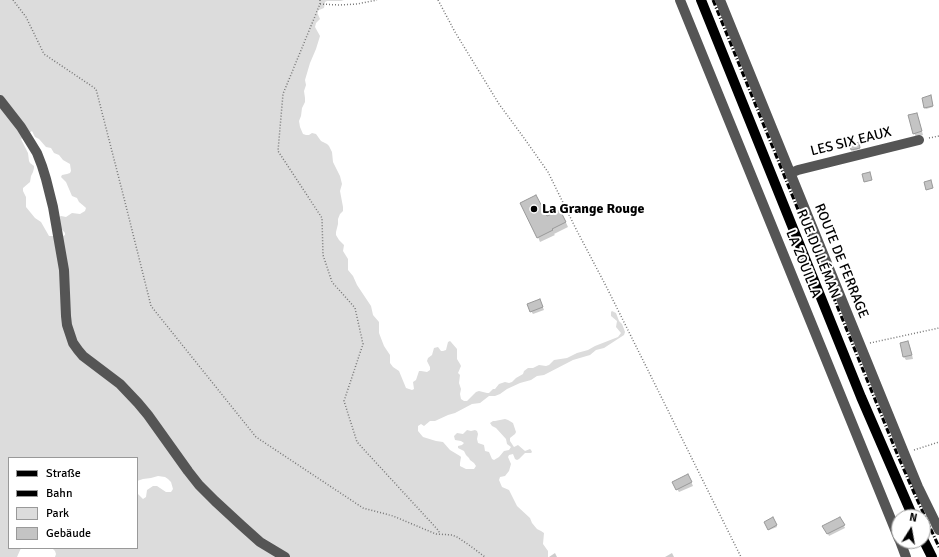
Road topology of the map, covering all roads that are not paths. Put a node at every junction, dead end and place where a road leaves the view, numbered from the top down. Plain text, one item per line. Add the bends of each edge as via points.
1 (680, 0) edge
2 (701, 0) edge
3 (720, 0) edge
4 (0, 100) edge
5 (919, 140) dead end
6 (791, 173) junction
7 (910, 509) edge
8 (891, 520) edge
9 (939, 530) edge
10 (285, 557) edge

1 - 8 street, LA ZOUILLA
2 - 7 main road, RUE DU LÉMAN via 861,397
3 - 6 street, ROUTE DE FERRAGE
4 - 10 street via 32,144 46,179 64,270 67,325 73,343 88,360 130,393 199,485 260,542
5 - 6 street, LES SIX EAUX
6 - 9 street, ROUTE DE FERRAGE via 918,487

